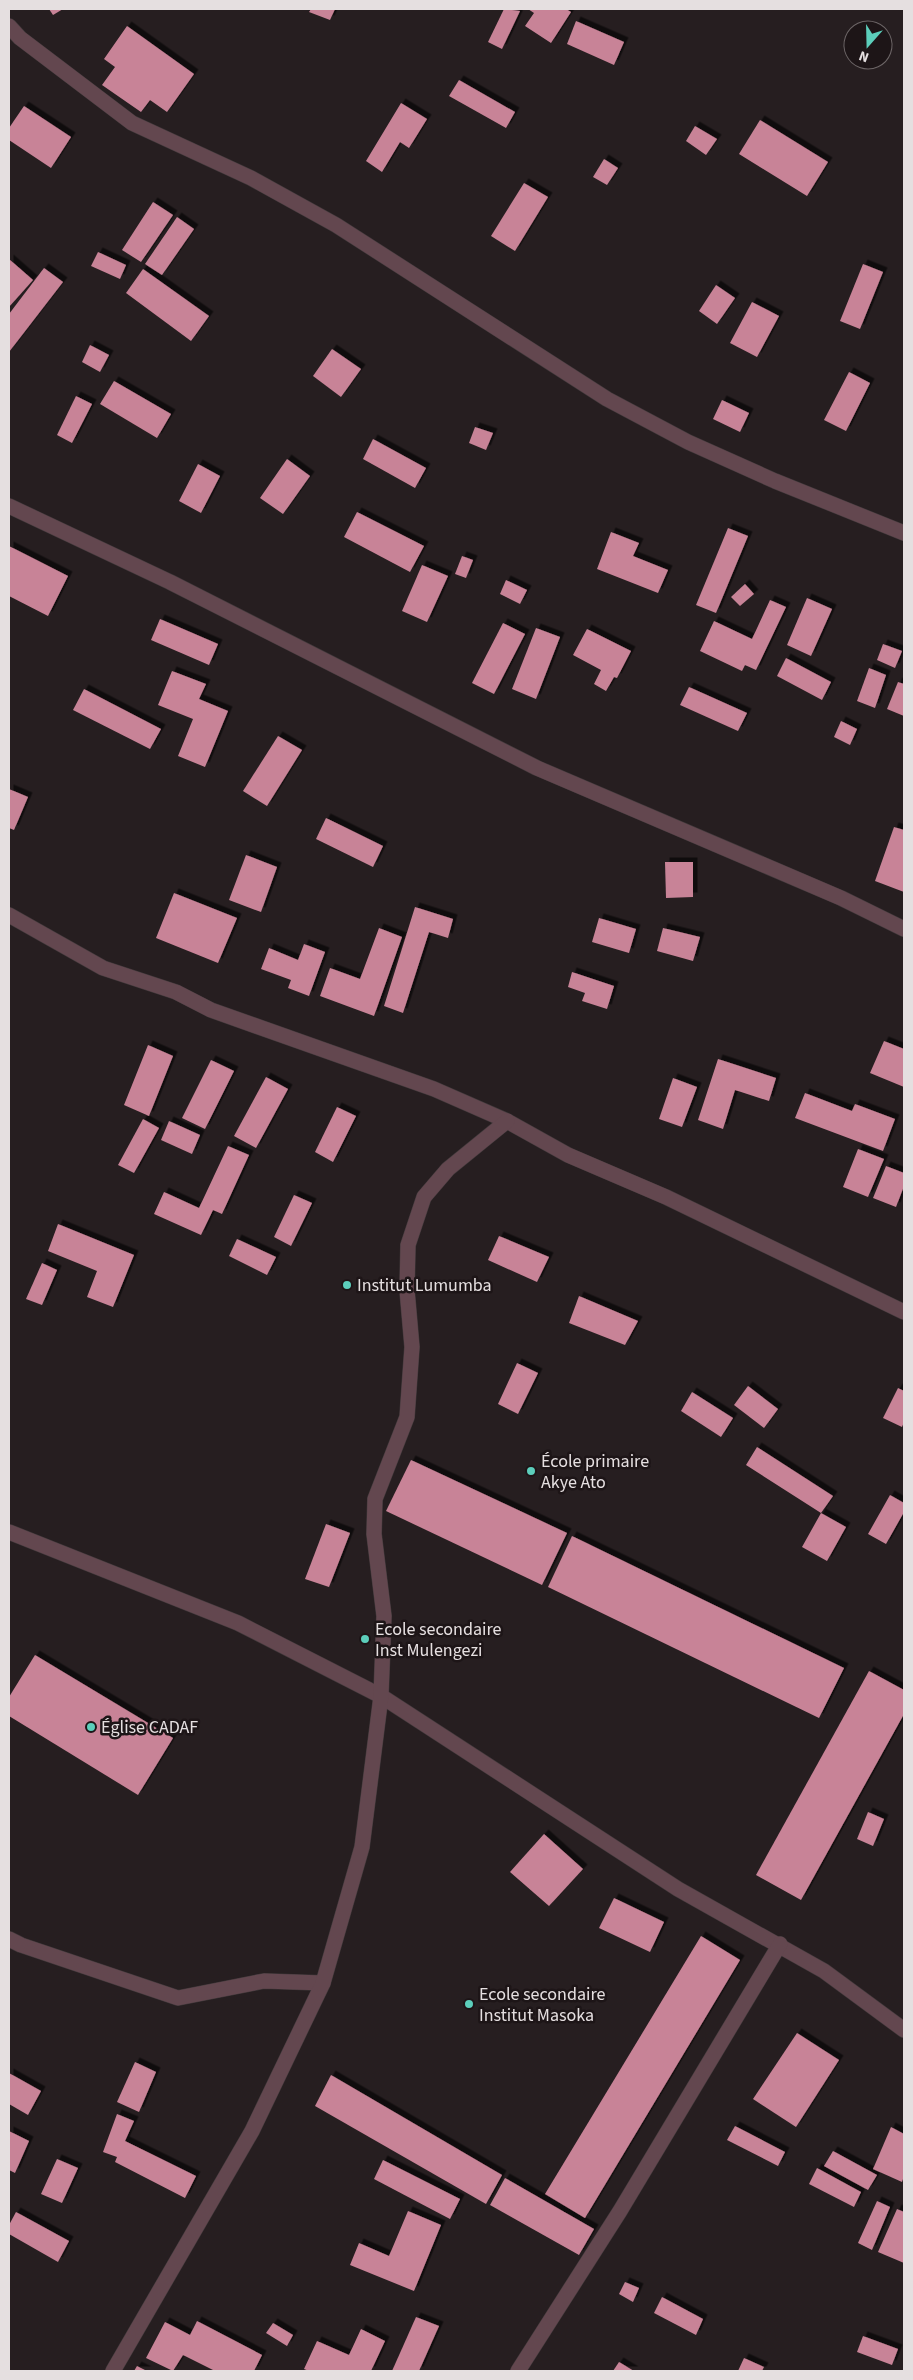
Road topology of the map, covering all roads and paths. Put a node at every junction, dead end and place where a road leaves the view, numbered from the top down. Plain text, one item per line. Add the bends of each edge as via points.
1 (9, 26) edge
2 (9, 506) edge
3 (904, 533) edge
4 (9, 915) edge
5 (904, 929) edge
6 (507, 1121) junction
7 (904, 1312) edge
8 (9, 1532) edge
9 (381, 1696) junction
10 (9, 1939) edge
11 (780, 1944) junction
12 (322, 1983) junction
13 (904, 2030) edge
14 (113, 2371) edge
15 (518, 2371) edge

1 - 3 street via 20,38 132,123 251,178 336,225 607,399 766,478
2 - 5 street via 170,582 537,768 832,894
4 - 6 street via 103,968 176,992 211,1010 434,1088
6 - 7 street via 568,1155 666,1197
6 - 9 street via 448,1169 424,1197 408,1245 407,1290 412,1347 407,1417 375,1499 374,1534 384,1616
8 - 9 street via 238,1622
9 - 11 street via 678,1889
9 - 12 street via 362,1847
10 - 12 street via 178,1998 264,1981
11 - 13 street via 824,1971
11 - 15 street via 625,2202
12 - 14 street via 252,2131

